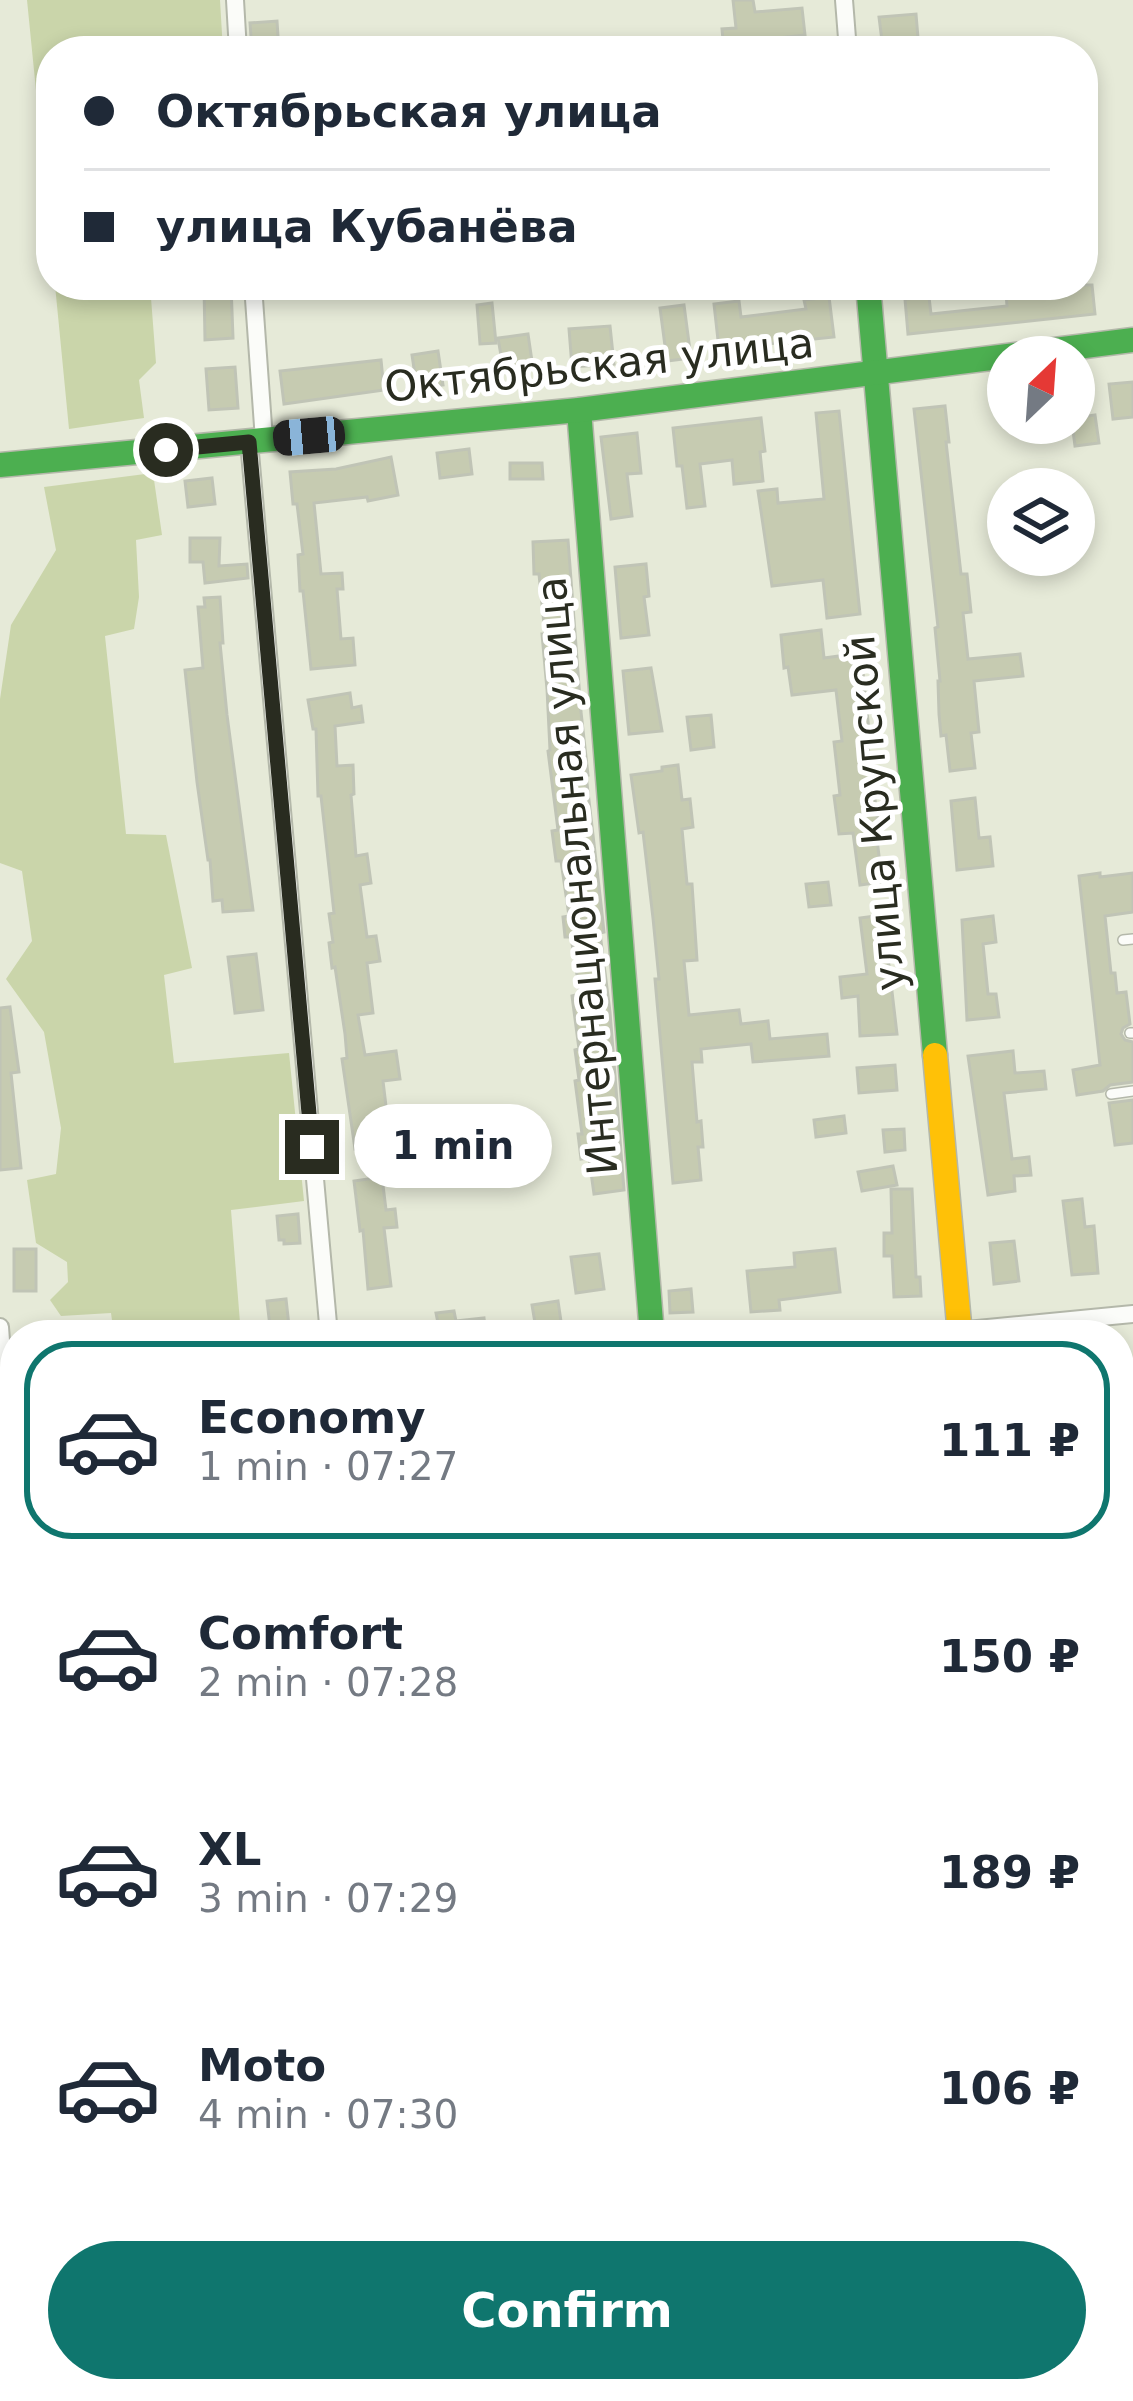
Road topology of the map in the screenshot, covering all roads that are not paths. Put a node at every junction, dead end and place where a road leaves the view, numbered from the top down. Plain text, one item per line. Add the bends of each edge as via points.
1 (235, 0) edge
2 (844, 0) edge
3 (237, 36) edge
4 (847, 36) edge
5 (253, 300) edge
6 (869, 300) edge
7 (1133, 340) edge
8 (876, 373) junction
9 (580, 410) junction
10 (256, 441) junction
11 (0, 465) edge
12 (1133, 1091) edge
13 (1111, 1094) dead end
14 (1133, 1314) edge
15 (328, 1320) edge
16 (651, 1320) edge
17 (958, 1320) edge
18 (1078, 1320) edge

1 - 3 street
2 - 4 street
5 - 10 street
6 - 8 street, улица Крупской
7 - 8 street, Октябрьская улица
8 - 9 street, Октябрьская улица
8 - 17 street, улица Крупской
9 - 10 street, Октябрьская улица
9 - 16 street, Интернациональная улица
10 - 11 street, Октябрьская улица
10 - 15 street
12 - 13 lane
14 - 18 street

